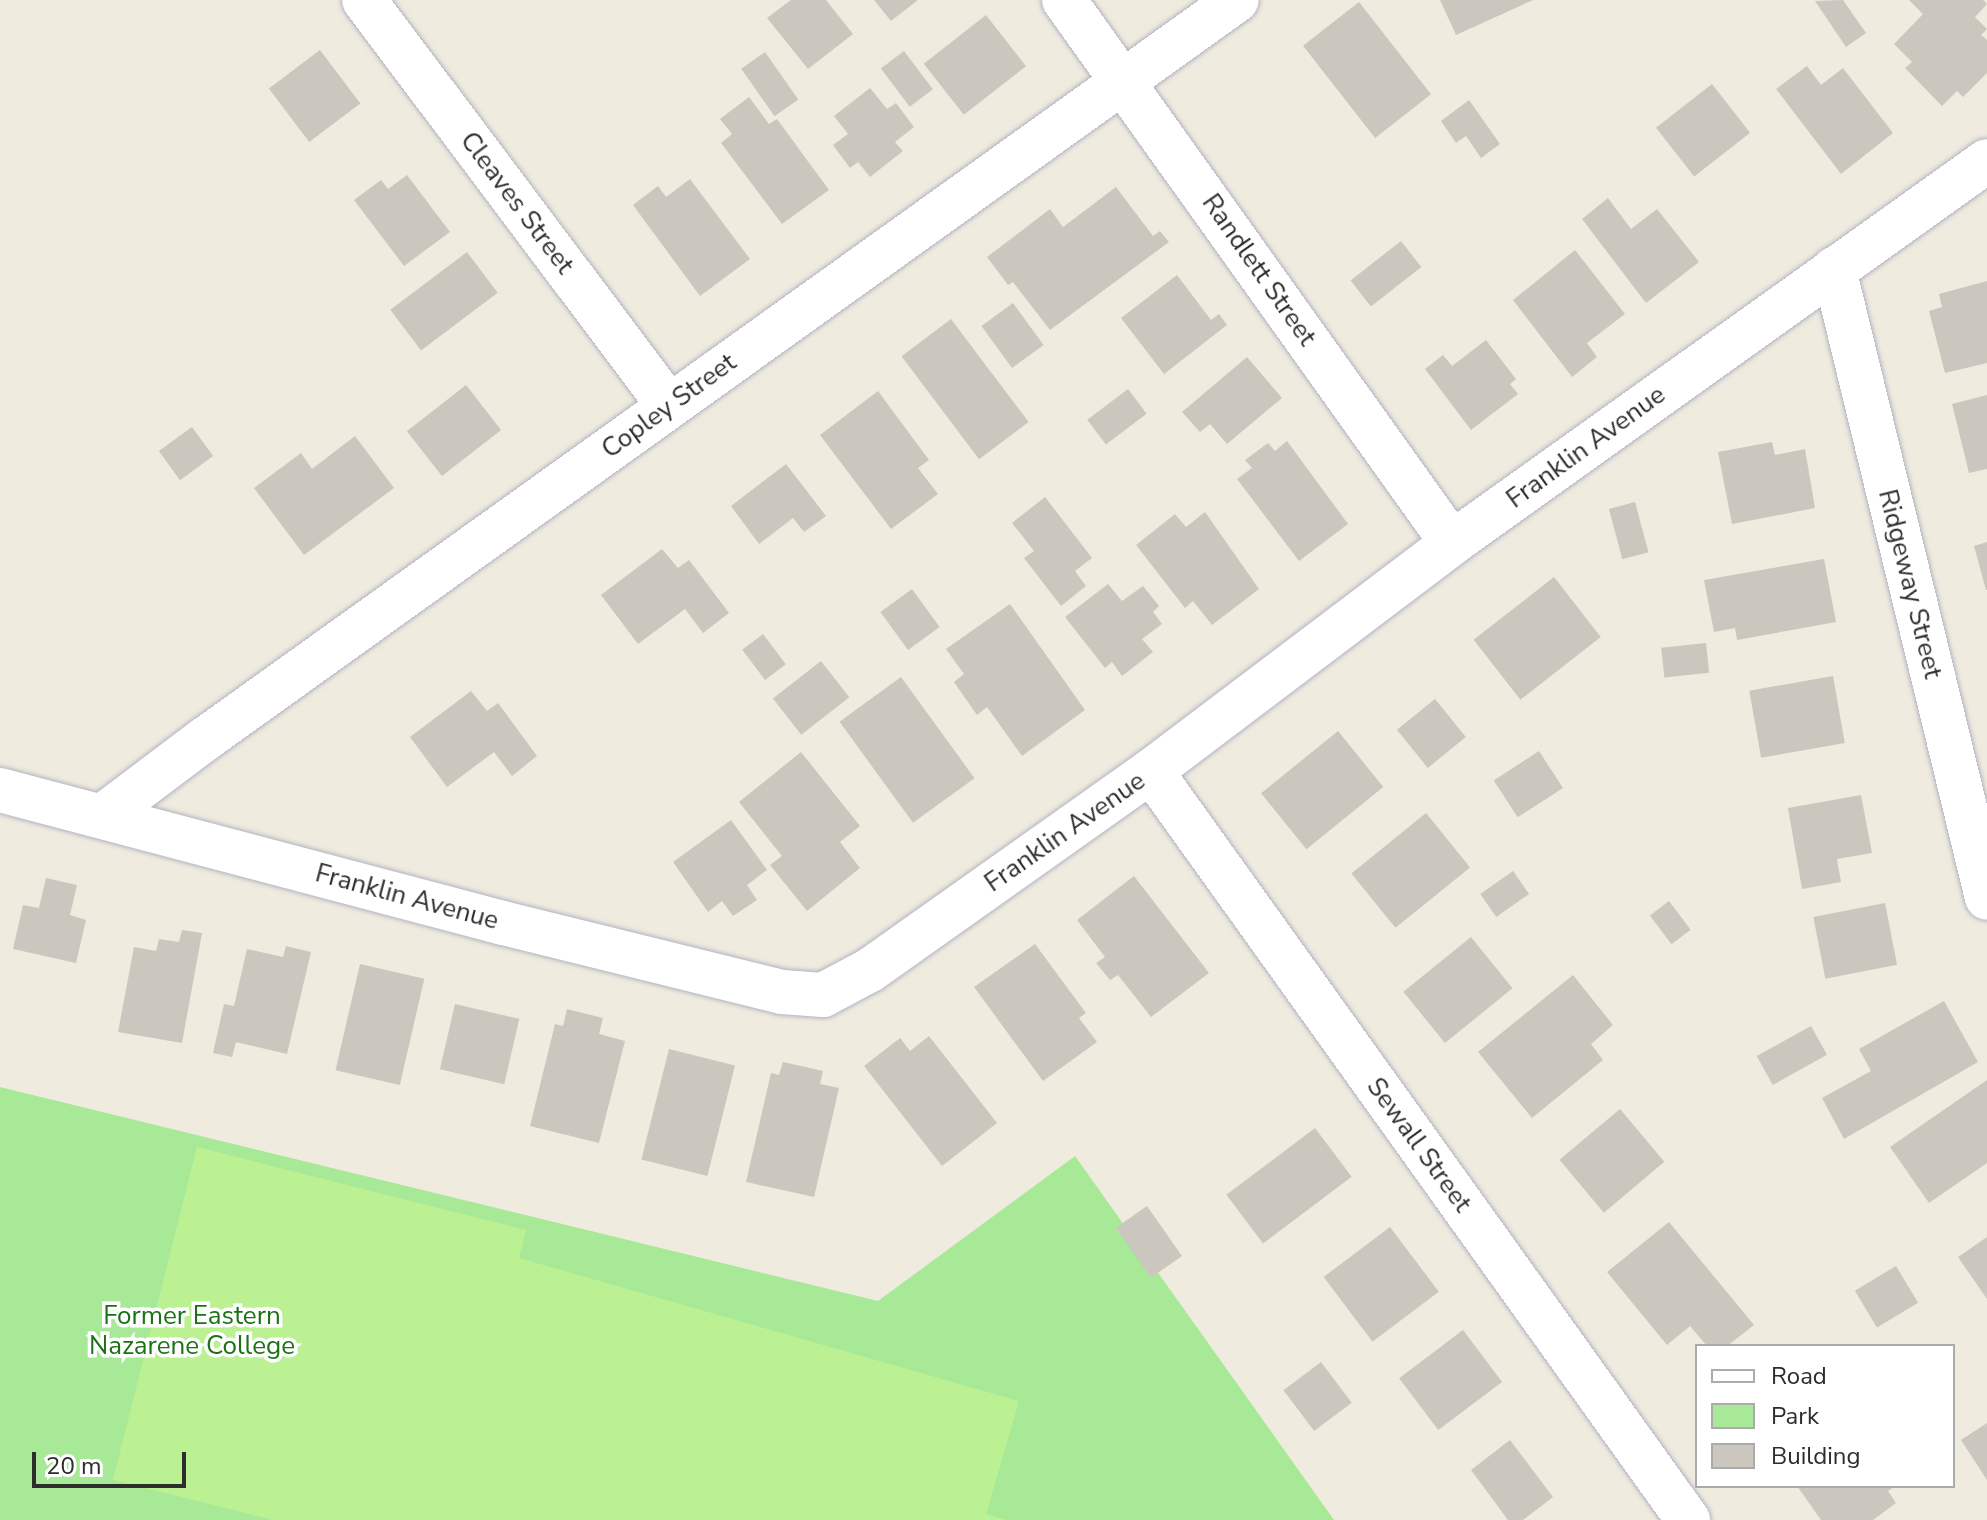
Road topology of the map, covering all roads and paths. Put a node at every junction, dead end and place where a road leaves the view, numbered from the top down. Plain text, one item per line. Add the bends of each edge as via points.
1 (364, 0) edge
2 (1064, 0) edge
3 (1237, 0) edge
4 (1123, 78) junction
5 (1987, 161) edge
6 (1834, 269) junction
7 (669, 406) junction
8 (1452, 543) junction
9 (1151, 771) junction
10 (0, 790) edge
11 (104, 815) junction
12 (1987, 898) edge
13 (1688, 1520) edge

1 - 7 street, Cleaves Street
2 - 4 street, Randlett Street
3 - 4 street, Copley Street
4 - 7 street, Copley Street
4 - 8 street, Randlett Street
5 - 6 street, Franklin Avenue
6 - 8 street, Franklin Avenue
6 - 12 street, Ridgeway Street
7 - 11 street, Copley Street
8 - 9 street, Franklin Avenue
9 - 11 street, Franklin Avenue via 870,970 823,995 782,992 503,923
9 - 13 street, Sewall Street
10 - 11 street, Franklin Avenue

